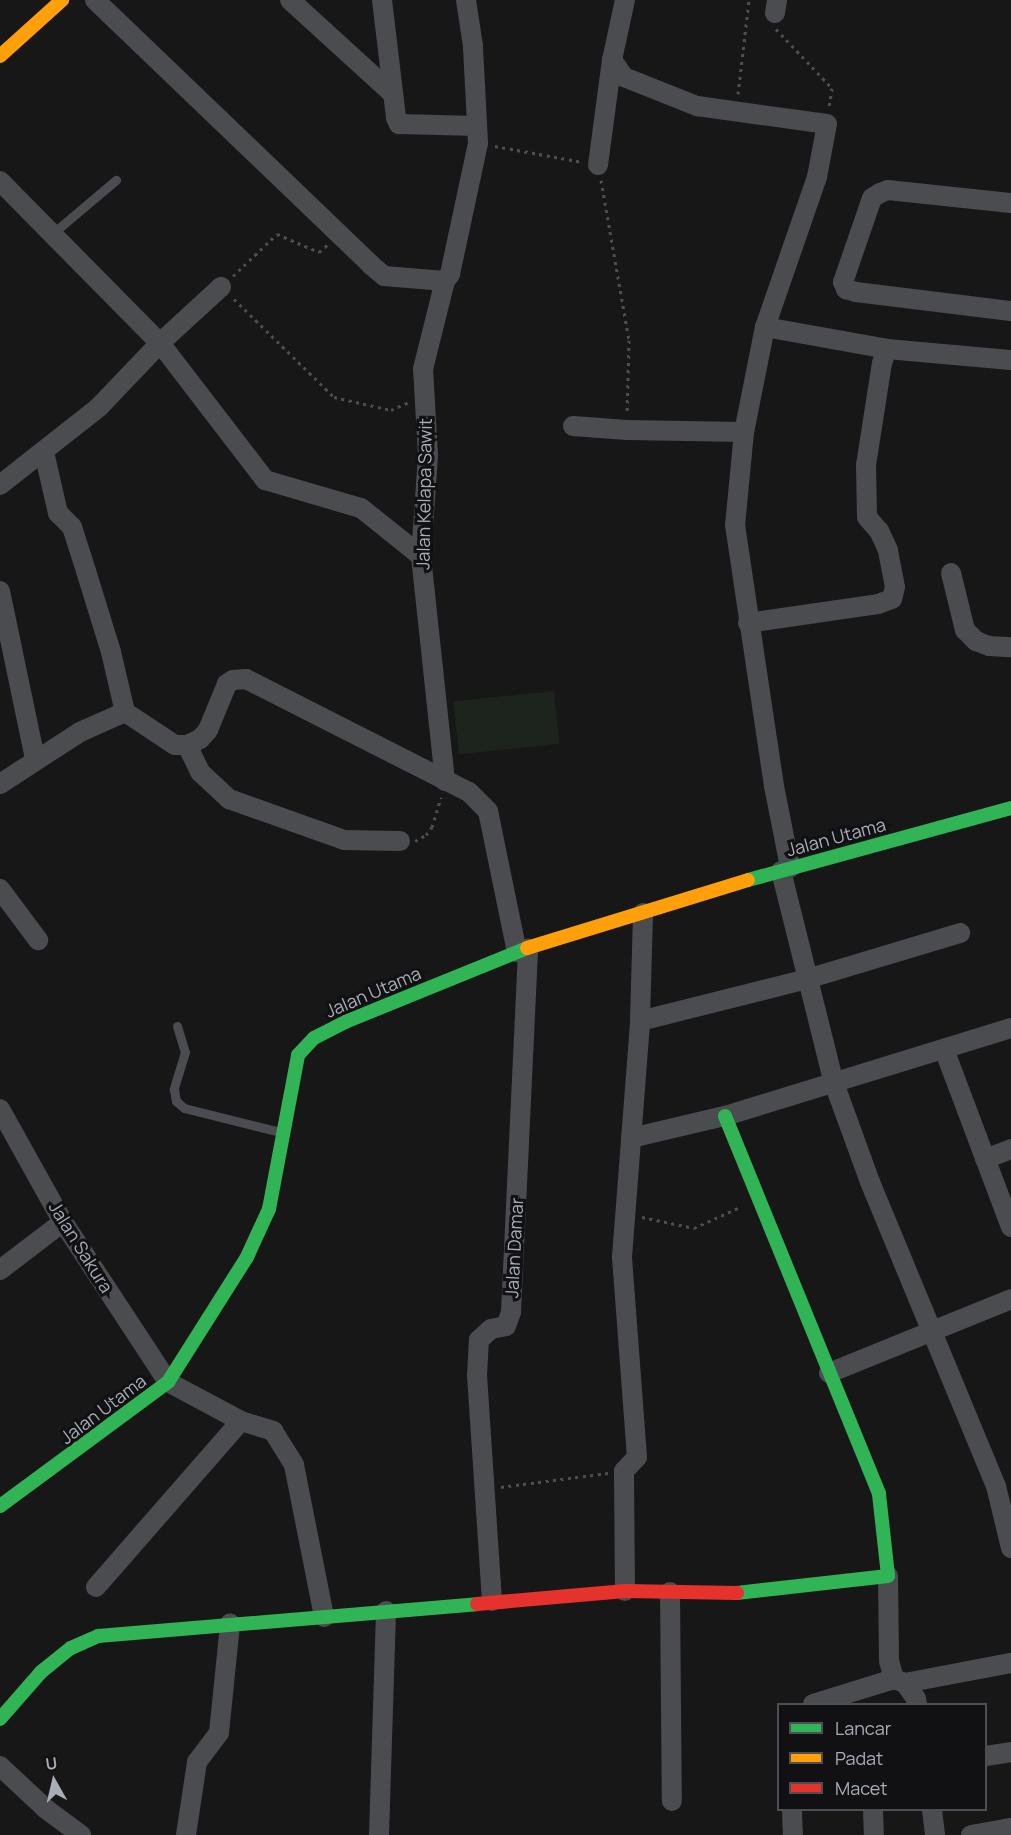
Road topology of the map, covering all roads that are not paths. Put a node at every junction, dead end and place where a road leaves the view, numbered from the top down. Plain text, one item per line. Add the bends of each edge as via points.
1 (62, 0) edge
2 (95, 0) edge
3 (290, 0) edge
4 (382, 0) edge
5 (466, 0) edge
6 (624, 0) edge
7 (3, 48) edge
8 (612, 60) junction
9 (393, 94) junction
10 (478, 135) junction
11 (598, 165) road end
12 (0, 180) edge
13 (116, 180) dead end
14 (1011, 203) edge
15 (52, 234) junction
16 (446, 281) junction
17 (221, 287) road end
18 (1011, 310) edge
19 (765, 327) junction
20 (160, 343) junction
21 (887, 349) junction
22 (1011, 360) edge
23 (573, 426) dead end
24 (744, 432) junction
25 (44, 452) junction
26 (0, 485) edge
27 (421, 556) junction
28 (951, 573) dead end
29 (0, 591) edge
30 (748, 623) junction
31 (1011, 647) edge
32 (124, 712) junction
33 (187, 745) junction
34 (35, 759) junction
35 (445, 781) junction
36 (0, 784) edge
37 (1011, 808) edge
38 (400, 841) road end
39 (786, 869) junction
40 (0, 889) edge
41 (643, 913) junction
42 (960, 933) dead end
43 (38, 940) dead end
44 (522, 950) junction
45 (807, 979) junction
46 (640, 1022) junction
47 (177, 1026) dead end
48 (1011, 1028) edge
49 (944, 1049) junction
50 (834, 1083) junction
51 (0, 1109) edge
52 (725, 1116) junction
53 (283, 1133) junction
54 (630, 1138) junction
55 (1011, 1149) edge
56 (985, 1159) junction
57 (63, 1222) junction
58 (1011, 1227) edge
59 (0, 1270) edge
60 (1011, 1299) edge
61 (934, 1330) junction
62 (829, 1373) junction
63 (168, 1382) junction
64 (241, 1420) junction
65 (0, 1506) edge
66 (1011, 1548) edge
67 (888, 1576) junction
68 (96, 1587) dead end
69 (624, 1591) junction
70 (670, 1592) junction
71 (492, 1601) junction
72 (386, 1611) junction
73 (324, 1617) junction
74 (230, 1624) junction
75 (1011, 1663) edge
76 (899, 1681) junction
77 (817, 1703) edge
78 (917, 1703) edge
79 (0, 1719) edge
80 (1011, 1752) edge
81 (987, 1756) edge
82 (0, 1766) edge
83 (672, 1801) dead end
84 (792, 1811) edge
85 (873, 1811) edge
86 (932, 1811) edge
87 (1011, 1828) edge
88 (81, 1835) edge
89 (186, 1835) edge
90 (379, 1835) edge
91 (793, 1835) edge
92 (874, 1835) edge
93 (935, 1835) edge
94 (971, 1835) edge

1 - 7 street
2 - 16 street via 384,276
3 - 9 street
4 - 9 street
5 - 10 street, Jalan Kelapa Sawit
6 - 8 street
8 - 11 street
8 - 19 street via 624,77 697,106 827,124 817,177
9 - 10 street via 399,124
10 - 16 street, Jalan Kelapa Sawit
12 - 15 street
13 - 15 lane
14 - 18 street via 888,190 880,193 872,198 843,282 856,292
15 - 20 street
16 - 27 street, Jalan Kelapa Sawit via 423,369 428,455
17 - 20 street
19 - 21 street
19 - 24 street
20 - 25 street via 99,407
20 - 27 street via 265,480 362,508
21 - 22 street
21 - 30 street via 866,465 867,517 888,550 895,587 892,599
23 - 24 street
24 - 30 street via 735,525
25 - 26 street
25 - 32 street via 58,513 72,527 111,652
27 - 35 street, Jalan Kelapa Sawit
28 - 31 street via 965,630 976,641 989,646
29 - 34 street
30 - 39 street
32 - 33 street via 175,745
32 - 34 street
33 - 35 street via 208,730 227,684 246,679
33 - 38 street via 200,772 229,799 344,840
34 - 36 street
35 - 44 street via 479,799 488,811
37 - 39 street, Jalan Utama
39 - 41 street, Jalan Utama
39 - 45 street
40 - 43 street
41 - 44 street, Jalan Utama
41 - 46 street
42 - 45 street
44 - 53 street, Jalan Utama via 314,1038 298,1055
44 - 71 street, Jalan Damar via 512,1312 506,1326 491,1329 479,1340 477,1376
45 - 46 street
45 - 50 street
46 - 54 street
47 - 53 lane via 185,1052 174,1089 176,1101 184,1108
48 - 49 street
49 - 50 street
49 - 56 street
50 - 52 street
50 - 61 street via 870,1182
51 - 57 street, Jalan Sakura
52 - 54 street
52 - 62 street
53 - 63 street, Jalan Utama via 268,1209 247,1257
54 - 69 street via 622,1257 638,1457 624,1471
55 - 56 street
56 - 58 street
57 - 59 street
57 - 63 street, Jalan Sakura
60 - 61 street
61 - 62 street
61 - 66 street via 996,1486
62 - 67 street via 879,1494
63 - 64 street
63 - 65 street, Jalan Utama
64 - 68 street
64 - 73 street via 273,1431 294,1465
67 - 70 street via 739,1593
67 - 76 street via 889,1661
69 - 70 street
69 - 71 street
70 - 83 street
71 - 72 street
72 - 73 street
72 - 90 street
73 - 74 street
74 - 79 street via 98,1636 71,1648 41,1672
74 - 89 street via 219,1733 198,1762
75 - 76 street
76 - 77 street
76 - 78 street
80 - 81 street
82 - 88 street
84 - 91 street
85 - 92 street
86 - 93 street
87 - 94 street

